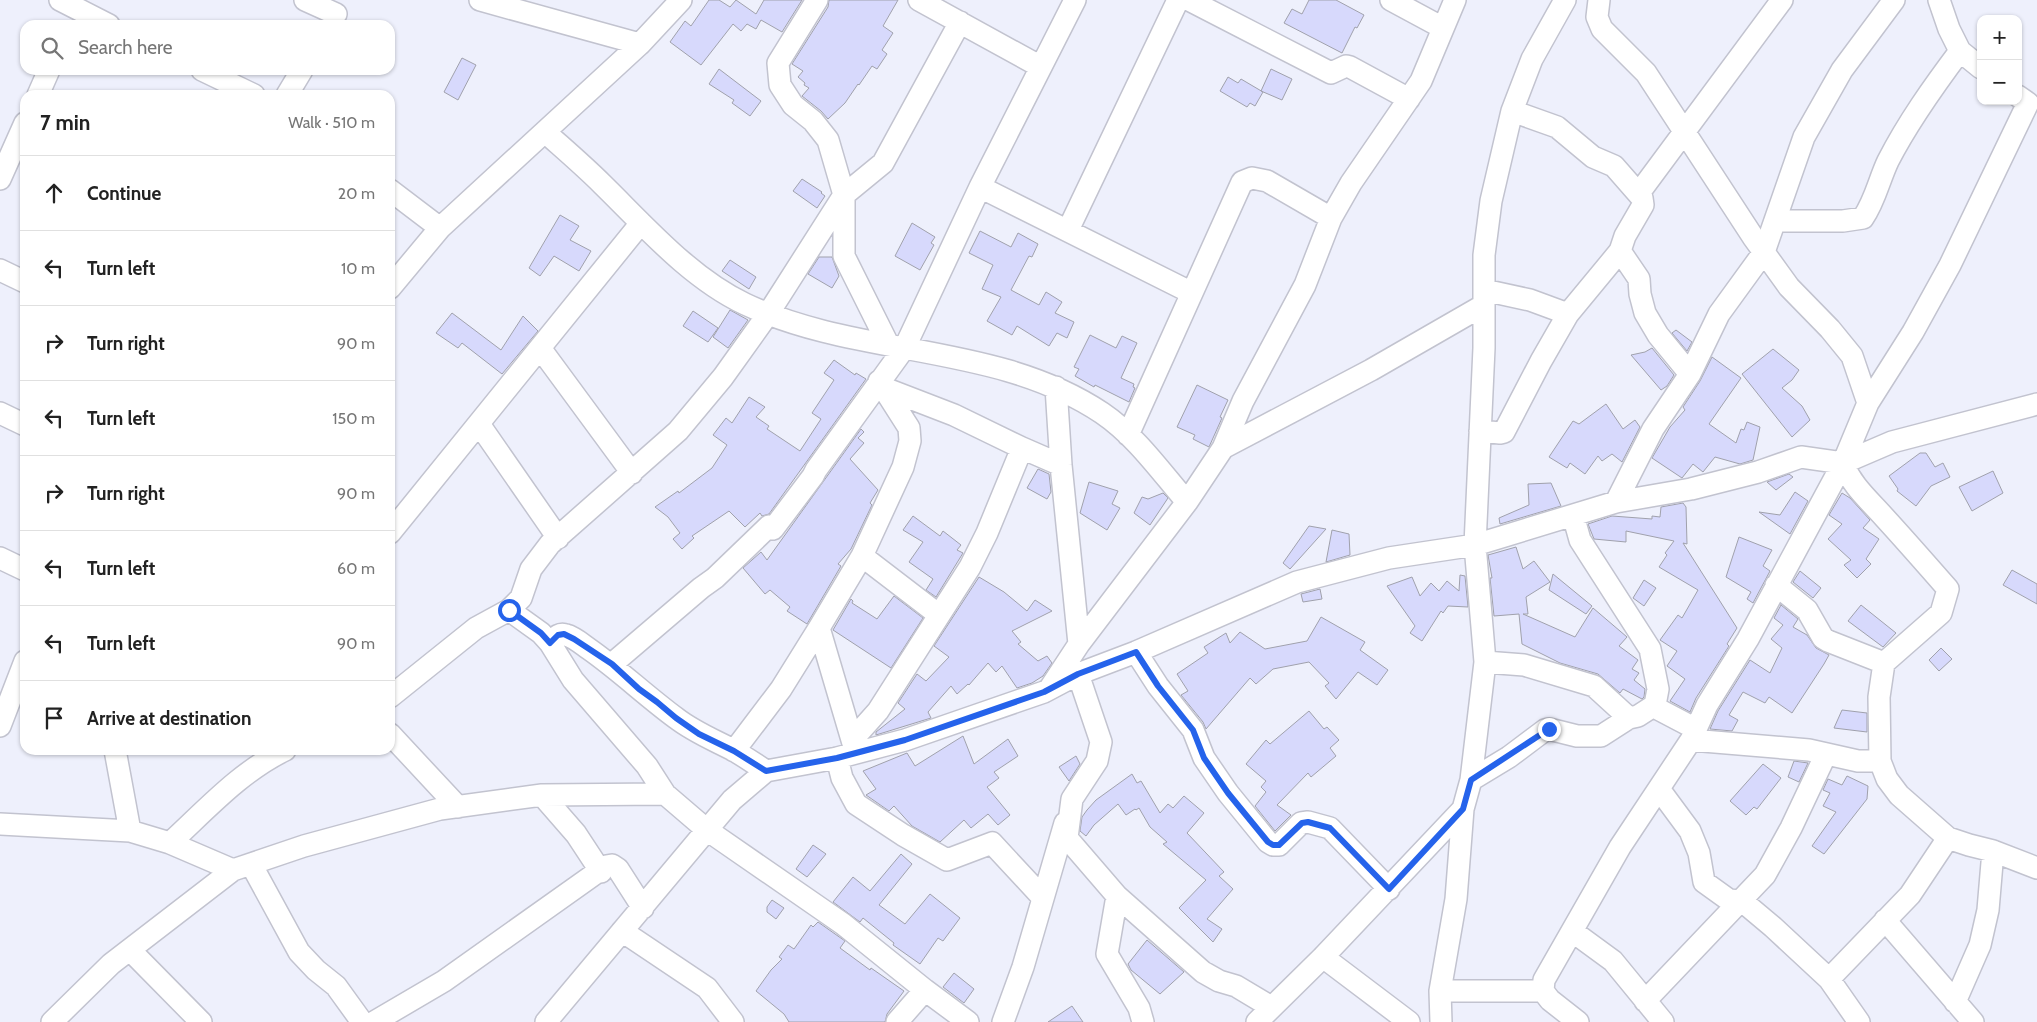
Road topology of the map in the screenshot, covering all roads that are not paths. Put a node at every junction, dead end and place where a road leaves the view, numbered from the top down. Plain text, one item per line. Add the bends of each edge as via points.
1 (305, 0) edge
2 (480, 0) edge
3 (681, 0) edge
4 (817, 0) edge
5 (919, 0) edge
6 (1075, 0) edge
7 (1178, 0) edge
8 (1189, 0) edge
9 (1391, 0) edge
10 (1455, 0) edge
11 (1565, 0) edge
12 (1598, 0) edge
13 (1782, 0) edge
14 (1894, 0) edge
15 (1939, 0) edge
16 (69, 12) edge
17 (335, 13) edge
18 (94, 20) edge
19 (960, 22) junction
20 (1443, 28) junction
21 (640, 44) junction
22 (1960, 51) junction
23 (1977, 65) edge
24 (1041, 67) junction
25 (47, 75) edge
26 (212, 75) edge
27 (299, 75) edge
28 (40, 90) edge
29 (244, 90) edge
30 (290, 90) edge
31 (2028, 95) edge
32 (1409, 99) junction
33 (1512, 111) junction
34 (545, 132) junction
35 (1685, 134) junction
36 (20, 140) edge
37 (0, 179) edge
38 (980, 187) junction
39 (1639, 193) junction
40 (395, 194) edge
41 (844, 195) junction
42 (1330, 218) junction
43 (1775, 221) junction
44 (641, 223) junction
45 (440, 228) junction
46 (1068, 230) junction
47 (1620, 251) junction
48 (1764, 252) junction
49 (0, 270) edge
50 (20, 280) edge
51 (395, 282) edge
52 (1192, 292) junction
53 (1484, 298) junction
54 (768, 314) junction
55 (1568, 314) junction
56 (897, 346) junction
57 (540, 348) junction
58 (1690, 374) junction
59 (882, 385) junction
60 (1056, 387) junction
61 (1868, 404) junction
62 (2037, 404) edge
63 (479, 424) junction
64 (1480, 431) junction
65 (1128, 435) junction
66 (1022, 448) junction
67 (1223, 448) junction
68 (1843, 463) junction
69 (1061, 465) junction
70 (632, 474) junction
71 (1187, 502) junction
72 (1616, 502) junction
73 (1573, 515) junction
74 (395, 527) edge
75 (558, 538) junction
76 (1474, 544) junction
77 (862, 556) junction
78 (0, 558) edge
79 (20, 568) edge
80 (1776, 585) junction
81 (509, 610) junction
82 (939, 615) junction
83 (819, 628) junction
84 (550, 643) junction
85 (1079, 644) junction
86 (1136, 652) junction
87 (1485, 662) junction
88 (1884, 663) junction
89 (612, 664) junction
90 (20, 674) edge
91 (1078, 674) junction
92 (1050, 689) junction
93 (395, 693) edge
94 (1655, 705) junction
95 (1629, 718) junction
96 (0, 726) edge
97 (1694, 734) junction
98 (395, 739) edge
99 (848, 750) junction
100 (734, 751) junction
101 (1826, 754) junction
102 (116, 755) edge
103 (262, 756) edge
104 (1880, 761) junction
105 (766, 771) junction
106 (1471, 780) junction
107 (1659, 789) junction
108 (665, 794) junction
109 (542, 795) junction
110 (1072, 798) junction
111 (458, 807) junction
112 (1463, 809) junction
113 (0, 824) edge
114 (707, 830) junction
115 (130, 831) junction
116 (1948, 838) junction
117 (170, 843) junction
118 (1993, 851) junction
119 (242, 867) junction
120 (2037, 868) edge
121 (601, 872) junction
122 (1389, 889) junction
123 (1116, 896) junction
124 (1044, 898) junction
125 (1742, 901) junction
126 (643, 908) junction
127 (1886, 920) junction
128 (622, 931) junction
129 (1572, 931) junction
130 (130, 950) junction
131 (1323, 957) junction
132 (1829, 978) junction
133 (925, 990) junction
134 (1440, 991) junction
135 (1543, 991) junction
136 (1645, 1000) junction
137 (1956, 1002) junction
138 (1265, 1016) edge
139 (52, 1022) edge
140 (201, 1022) edge
141 (362, 1022) edge
142 (374, 1022) edge
143 (546, 1022) edge
144 (733, 1022) edge
145 (896, 1022) edge
146 (968, 1022) edge
147 (1003, 1022) edge
148 (1143, 1022) edge
149 (1409, 1022) edge
150 (1441, 1022) edge
151 (1578, 1022) edge
152 (1663, 1022) edge
153 (1859, 1022) edge
154 (1973, 1022) edge

1 - 17 street
2 - 21 street
3 - 21 street
4 - 41 street via 778,63 780,84 793,105 813,121 828,140
5 - 19 street
6 - 24 street
7 - 46 street
8 - 32 street via 1331,73 1350,67
9 - 20 street
10 - 20 street
11 - 33 street via 1532,60
12 - 35 street via 1597,17 1602,29 1646,73
13 - 35 street
14 - 43 street via 1842,70 1804,137
15 - 22 street via 1948,29
16 - 18 street
19 - 24 street
19 - 41 street via 883,162
20 - 32 street via 1421,82
21 - 34 street
22 - 23 street
22 - 43 street via 1921,103 1888,162 1863,218
24 - 38 street
25 - 28 street
26 - 29 street
27 - 30 street
31 - 61 street via 1950,265
32 - 42 street
33 - 39 street via 1557,127 1593,157 1614,166
33 - 53 street via 1491,201 1484,255
34 - 44 street
34 - 45 street
35 - 39 street
35 - 48 street
36 - 37 street
38 - 46 street
38 - 56 street
39 - 47 street via 1643,205 1624,236
40 - 45 street
41 - 54 street
41 - 56 street via 844,256
42 - 52 street via 1267,181 1252,178 1242,182
42 - 67 street via 1305,285 1243,401
43 - 48 street
44 - 54 street via 706,279 743,303
44 - 57 street
45 - 51 street
46 - 52 street
47 - 55 street
47 - 58 street via 1640,279 1645,314
48 - 58 street via 1719,314
48 - 61 street via 1789,287 1852,356
49 - 50 street
52 - 65 street
53 - 55 street via 1530,300
53 - 64 street
53 - 67 street via 1371,370
54 - 56 street via 834,335
54 - 70 street via 723,377 678,431
55 - 64 street via 1504,432
56 - 59 street
56 - 60 street via 1015,371
57 - 63 street
57 - 70 street
58 - 72 street via 1653,429
59 - 66 street
59 - 77 street via 909,428 910,441 903,467
59 - 89 street via 773,529 769,526 715,578
60 - 65 street via 1103,414
60 - 69 street
61 - 68 street
62 - 68 street via 1892,442
63 - 74 street
63 - 75 street
64 - 76 street
65 - 71 street
66 - 69 street
66 - 82 street via 987,533 970,567
67 - 71 street
68 - 72 street via 1801,457 1691,489
68 - 80 street
68 - 88 street via 1856,488 1948,589 1942,614
69 - 85 street
70 - 75 street
71 - 85 street
72 - 73 street
73 - 76 street
73 - 94 street via 1580,540 1650,648 1658,689
75 - 81 street via 531,569 521,598
76 - 86 street via 1389,558 1297,582
76 - 87 street
77 - 82 street
77 - 83 street
78 - 79 street
80 - 88 street via 1807,610 1828,641
80 - 97 street via 1748,639 1707,705
81 - 84 street
81 - 93 street via 476,628
82 - 99 street via 878,711
83 - 99 street
83 - 100 street via 781,689
84 - 89 street via 564,634
84 - 108 street via 573,680 647,766
85 - 92 street
86 - 91 street
86 - 122 street via 1193,730 1204,758 1228,793 1268,842 1279,845 1302,823 1330,828
87 - 95 street via 1524,666 1594,686
87 - 106 street
88 - 104 street via 1879,696
89 - 100 street via 676,718 699,734
90 - 96 street
91 - 92 street
91 - 110 street via 1101,742 1097,760
92 - 99 street via 905,740
94 - 95 street
94 - 97 street
95 - 106 street via 1601,736 1577,736 1546,730
97 - 101 street
97 - 107 street
98 - 111 street
99 - 105 street
99 - 124 street via 842,778 856,804 948,860 992,843
100 - 105 street
101 - 104 street via 1858,761
101 - 125 street via 1765,875
102 - 115 street
103 - 117 street
104 - 116 street via 1887,779 1899,794
105 - 114 street via 732,800
106 - 112 street
107 - 125 street via 1690,831 1699,853 1704,882 1729,900
107 - 129 street via 1620,847
108 - 109 street
108 - 114 street
109 - 111 street
109 - 121 street via 576,834
110 - 123 street via 1067,838
110 - 124 street
111 - 119 street via 304,846
112 - 122 street
112 - 134 street via 1456,899
113 - 115 street
114 - 126 street
114 - 133 street via 843,924
115 - 117 street
116 - 118 street
116 - 127 street via 1910,894
117 - 119 street
118 - 120 street
118 - 137 street via 1988,910 1980,945
119 - 130 street
119 - 141 street via 299,952 336,986
121 - 126 street via 606,866 618,869
121 - 142 street via 444,981
122 - 131 street
123 - 138 street via 1203,972 1236,986
123 - 148 street via 1107,954 1139,1008
124 - 147 street
125 - 132 street
125 - 136 street
126 - 128 street
127 - 132 street
127 - 137 street
128 - 143 street
128 - 144 street via 706,988
129 - 135 street via 1544,980
129 - 136 street via 1613,961
130 - 139 street
130 - 140 street
131 - 138 street
131 - 149 street
132 - 153 street
133 - 145 street
133 - 146 street
134 - 135 street
134 - 150 street
135 - 151 street
136 - 152 street
137 - 154 street

